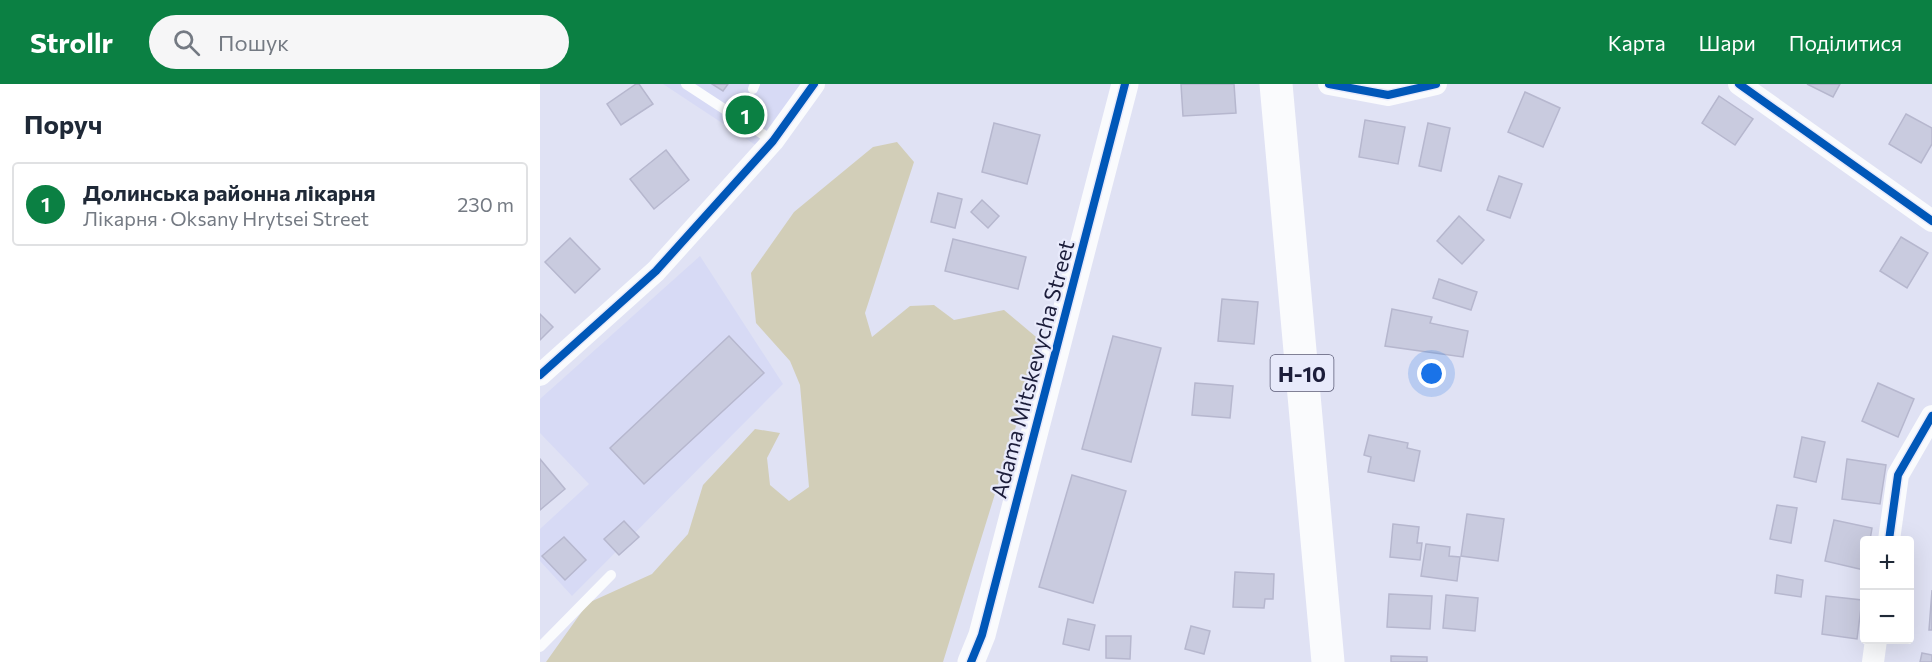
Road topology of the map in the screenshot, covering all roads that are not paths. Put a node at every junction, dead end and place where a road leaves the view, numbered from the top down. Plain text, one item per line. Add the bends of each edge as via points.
1 (686, 84) edge
2 (814, 84) edge
3 (1125, 84) edge
4 (1276, 84) edge
5 (1329, 84) edge
6 (1436, 84) edge
7 (1738, 84) edge
8 (773, 141) junction
9 (1932, 221) edge
10 (540, 375) edge
11 (1932, 416) edge
12 (1890, 536) edge
13 (611, 575) dead end
14 (1876, 644) edge
15 (540, 646) edge
16 (971, 662) edge
17 (1328, 662) edge
18 (1874, 662) edge

1 - 8 lane
2 - 8 street
3 - 16 street, Adama Mitskevycha Street via 982,635
4 - 17 main road, Н-10
5 - 6 street via 1388,95
7 - 9 street
8 - 10 street via 656,271
11 - 12 street via 1898,475
13 - 15 lane
14 - 18 street

